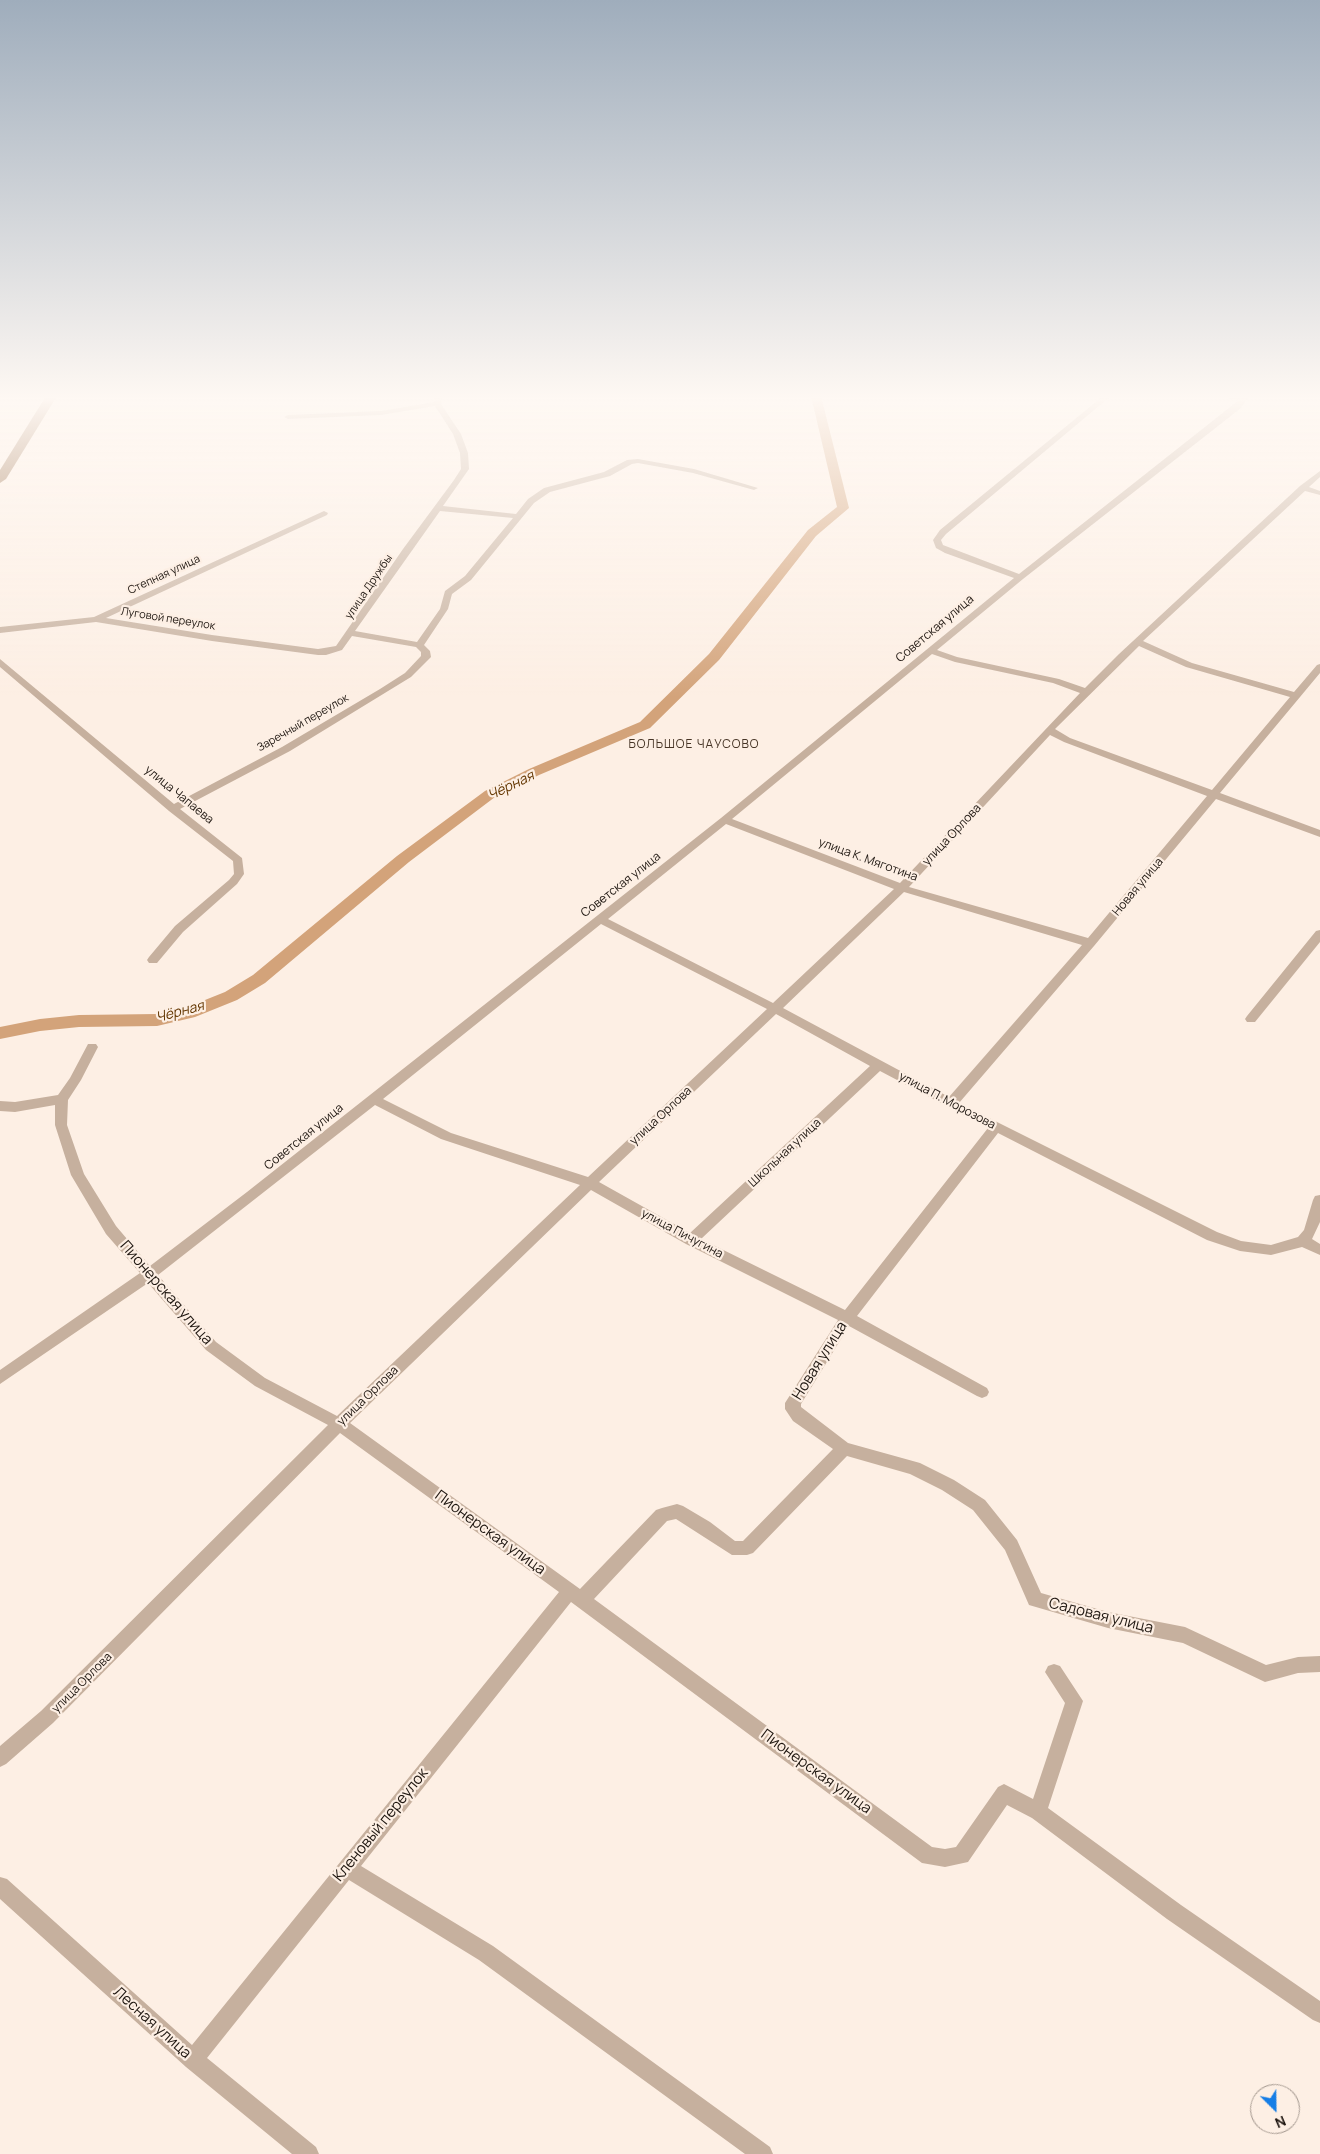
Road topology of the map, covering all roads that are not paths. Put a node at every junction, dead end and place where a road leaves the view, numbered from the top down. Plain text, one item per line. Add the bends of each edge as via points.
1 (446, 497) edge
2 (538, 497) edge
3 (986, 497) edge
4 (1123, 497) edge
5 (1294, 497) edge
6 (438, 508) junction
7 (324, 513) dead end
8 (517, 516) junction
9 (1020, 577) junction
10 (96, 619) junction
11 (0, 630) edge
12 (351, 633) junction
13 (1138, 642) junction
14 (419, 645) junction
15 (333, 650) joint
16 (930, 651) junction
17 (0, 662) edge
18 (1320, 667) edge
19 (1086, 692) junction
20 (1296, 696) junction
21 (1049, 730) junction
22 (1215, 796) junction
23 (173, 809) junction
24 (726, 820) junction
25 (1320, 834) edge
26 (902, 888) junction
27 (600, 920) junction
28 (1320, 934) edge
29 (1090, 943) junction
30 (153, 960) dead end
31 (776, 1009) junction
32 (1251, 1019) dead end
33 (92, 1047) dead end
34 (879, 1065) junction
35 (62, 1099) junction
36 (373, 1099) junction
37 (951, 1104) junction
38 (0, 1106) edge
39 (996, 1126) junction
40 (590, 1182) junction
41 (1320, 1200) edge
42 (691, 1240) junction
43 (1303, 1241) junction
44 (1320, 1250) edge
45 (148, 1275) junction
46 (848, 1318) junction
47 (0, 1378) edge
48 (982, 1392) dead end
49 (340, 1424) junction
50 (844, 1448) junction
51 (576, 1595) junction
52 (1320, 1664) edge
53 (1054, 1672) dead end
54 (0, 1758) edge
55 (1038, 1812) junction
56 (347, 1868) junction
57 (0, 1886) edge
58 (1320, 2013) edge
59 (193, 2060) junction
60 (309, 2154) edge
61 (763, 2154) edge

1 - 6 street, улица Дружбы
2 - 8 street
3 - 9 street via 937,540 948,551
4 - 9 street, Советская улица
5 - 13 street, улица Орлова
6 - 8 street
6 - 12 street, улица Дружбы
7 - 10 street, Степная улица
8 - 14 street via 468,578 448,593 444,609
9 - 16 street, Советская улица
10 - 11 street, Луговой переулок
10 - 15 street, Луговой переулок via 309,651
12 - 14 street
12 - 15 street, улица Дружбы via 344,644
13 - 19 street, улица Орлова
13 - 20 street via 1189,665
14 - 23 street, Заречный переулок via 426,657 395,683 286,749
16 - 19 street via 1056,681
16 - 24 street, Советская улица
17 - 23 street, улица Чапаева
18 - 20 street, Новая улица
19 - 21 street, улица Орлова
20 - 22 street, Новая улица
21 - 22 street via 1067,740
21 - 26 street, улица Орлова
22 - 25 street
22 - 29 street, Новая улица
23 - 30 street, улица Чапаева via 238,860 239,874 179,929
24 - 26 street, улица К. Мяготина
24 - 27 street, Советская улица
26 - 29 street, улица К. Мяготина
26 - 31 street, улица Орлова
27 - 31 street, улица П. Морозова
27 - 36 street, Советская улица
28 - 32 street
29 - 37 street, Новая улица
31 - 34 street, улица П. Морозова
31 - 40 street, улица Орлова
33 - 35 street
34 - 37 street, улица П. Морозова
34 - 42 street, Школьная улица
35 - 38 street via 14,1107
35 - 45 street, Пионерская улица via 61,1125 78,1175 111,1230
36 - 40 street, улица Пичугина via 446,1136
36 - 45 street, Советская улица
37 - 39 street, улица П. Морозова
39 - 43 street, улица П. Морозова via 1212,1236 1240,1246 1271,1250
39 - 46 street, Новая улица
40 - 42 street, улица Пичугина
40 - 49 street, улица Орлова
41 - 43 street via 1310,1232
42 - 46 street, улица Пичугина
43 - 44 street
45 - 47 street, Советская улица
45 - 49 street, Пионерская улица via 211,1346 260,1382
46 - 48 street, улица Пичугина
46 - 50 street, Новая улица via 793,1403 798,1416
49 - 51 street, Пионерская улица
49 - 54 street, улица Орлова via 54,1710
50 - 51 street via 747,1548 732,1548 678,1511 662,1515
50 - 52 street, Садовая улица via 914,1468 979,1505 1011,1545 1035,1599 1108,1620 1186,1635 1265,1674 1298,1665
51 - 55 street, Пионерская улица via 929,1856 946,1858 961,1855 1004,1793
51 - 56 street, Кленовый переулок
53 - 55 street via 1074,1701
55 - 58 street
56 - 59 street, Кленовый переулок
56 - 61 street via 486,1953
57 - 59 street, Лесная улица
59 - 60 street, Лесная улица

